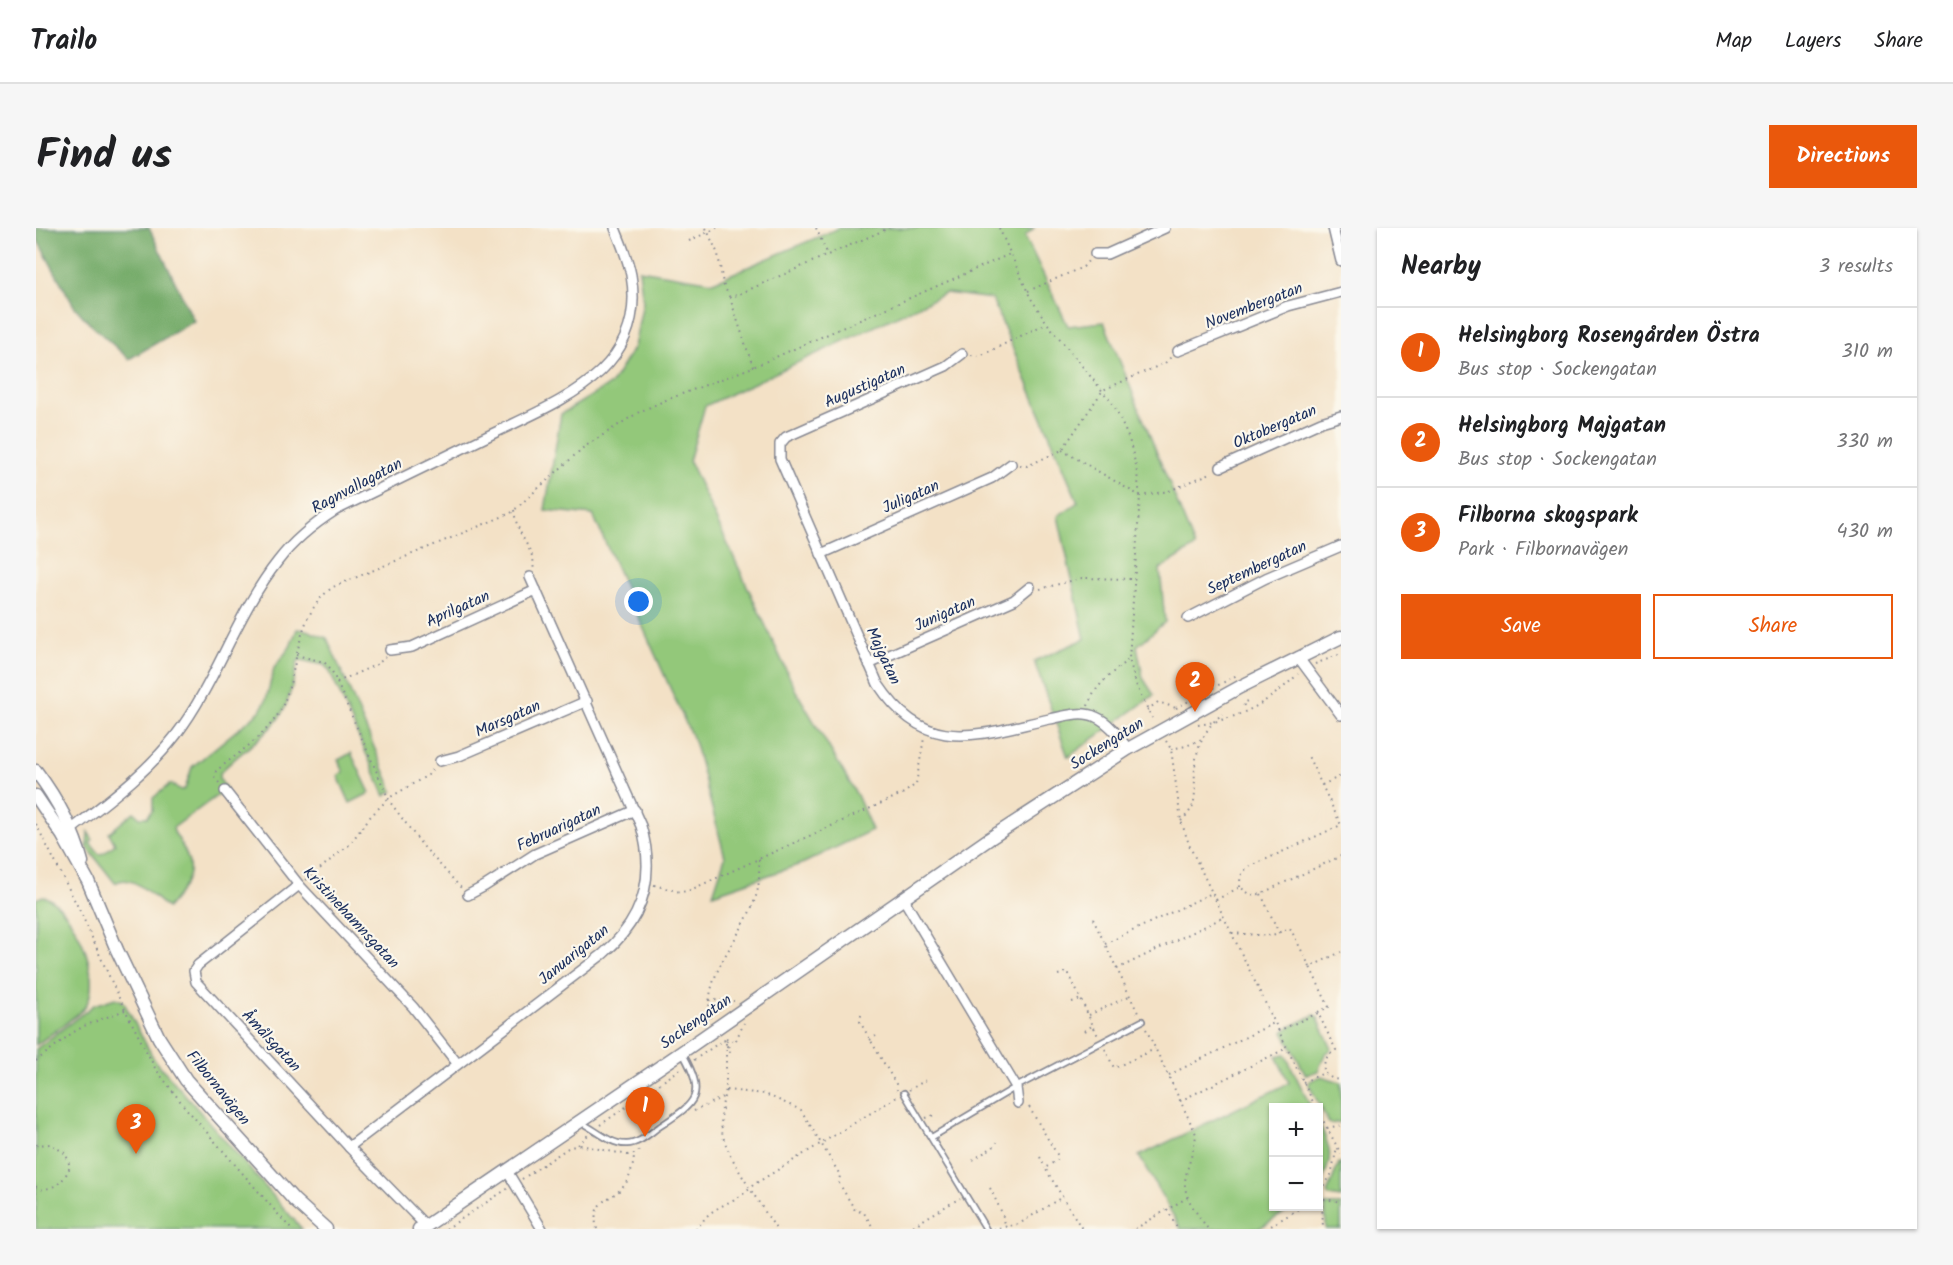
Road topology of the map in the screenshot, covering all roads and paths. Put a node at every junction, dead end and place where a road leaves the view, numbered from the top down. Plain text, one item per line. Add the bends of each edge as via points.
1 (615, 228) edge
2 (706, 228) edge
3 (717, 228) edge
4 (816, 228) edge
5 (889, 228) edge
6 (999, 228) edge
7 (1165, 228) edge
8 (1333, 228) edge
9 (708, 232) junction
10 (689, 241) dead end
11 (1010, 254) junction
12 (1095, 254) joint
13 (828, 255) junction
14 (1341, 261) edge
15 (1027, 291) junction
16 (1341, 292) edge
17 (730, 298) junction
18 (1047, 323) junction
19 (1178, 351) joint
20 (962, 354) joint
21 (753, 367) junction
22 (1103, 390) junction
23 (1341, 416) edge
24 (780, 444) joint
25 (1062, 450) junction
26 (1011, 464) joint
27 (1221, 467) joint
28 (1140, 496) junction
29 (514, 510) junction
30 (1341, 546) edge
31 (821, 554) junction
32 (530, 577) joint
33 (1134, 579) junction
34 (1030, 587) joint
35 (536, 590) junction
36 (1188, 618) dead end
37 (1341, 637) edge
38 (390, 650) joint
39 (1341, 654) edge
40 (296, 655) junction
41 (1129, 659) junction
42 (1303, 662) junction
43 (869, 664) junction
44 (337, 682) junction
45 (1246, 699) dead end
46 (586, 701) junction
47 (1244, 706) dead end
48 (1176, 708) dead end
49 (1147, 710) junction
50 (1086, 714) junction
51 (1223, 714) dead end
52 (1341, 715) edge
53 (1152, 718) dead end
54 (1212, 722) junction
55 (1196, 725) dead end
56 (926, 729) junction
57 (1203, 738) junction
58 (1157, 742) dead end
59 (1128, 749) junction
60 (1170, 749) junction
61 (1307, 754) dead end
62 (440, 761) joint
63 (36, 771) edge
64 (1341, 776) edge
65 (1322, 785) junction
66 (225, 791) joint
67 (36, 796) edge
68 (389, 798) junction
69 (635, 810) junction
70 (1182, 820) junction
71 (1341, 825) edge
72 (67, 833) junction
73 (1341, 856) edge
74 (759, 859) junction
75 (646, 883) junction
76 (298, 885) junction
77 (1240, 887) junction
78 (1212, 893) junction
79 (1260, 894) junction
80 (468, 895) joint
81 (903, 898) junction
82 (1216, 900) junction
83 (1224, 917) junction
84 (1232, 933) junction
85 (1279, 933) junction
86 (1105, 944) dead end
87 (1341, 952) edge
88 (1310, 967) junction
89 (1117, 969) dead end
90 (1058, 975) dead end
91 (1130, 996) dead end
92 (1081, 999) junction
93 (709, 1000) dead end
94 (1072, 1002) dead end
95 (125, 1010) dead end
96 (1317, 1013) junction
97 (861, 1015) dead end
98 (1089, 1015) junction
99 (746, 1020) dead end
100 (1142, 1021) dead end
101 (1274, 1023) junction
102 (1093, 1025) junction
103 (1085, 1031) dead end
104 (1278, 1031) junction
105 (876, 1036) dead end
106 (870, 1040) junction
107 (1101, 1042) junction
108 (1286, 1048) junction
109 (1341, 1048) edge
110 (1155, 1049) dead end
111 (1336, 1050) junction
112 (682, 1052) junction
113 (36, 1061) edge
114 (457, 1063) junction
115 (890, 1064) dead end
116 (885, 1066) junction
117 (1324, 1072) junction
118 (1168, 1076) dead end
119 (928, 1079) dead end
120 (1341, 1080) edge
121 (1303, 1082) junction
122 (1016, 1087) junction
123 (726, 1090) junction
124 (904, 1093) joint
125 (1180, 1101) dead end
126 (1314, 1103) edge
127 (631, 1104) dead end
128 (1018, 1104) dead end
129 (1029, 1107) dead end
130 (1323, 1120) edge
131 (580, 1122) junction
132 (1341, 1125) edge
133 (645, 1126) dead end
134 (1327, 1128) junction
135 (1196, 1134) dead end
136 (932, 1137) junction
137 (997, 1142) dead end
138 (821, 1143) junction
139 (36, 1145) edge
140 (349, 1147) junction
141 (1337, 1147) junction
142 (634, 1154) dead end
143 (1341, 1154) edge
144 (1040, 1157) dead end
145 (973, 1161) dead end
146 (1045, 1168) junction
147 (507, 1171) junction
148 (751, 1188) junction
149 (990, 1188) dead end
150 (36, 1189) edge
151 (1323, 1192) edge
152 (965, 1195) junction
153 (1062, 1197) junction
154 (1188, 1197) junction
155 (1323, 1199) edge
156 (1341, 1202) edge
157 (1167, 1209) junction
158 (1295, 1211) edge
159 (1321, 1211) edge
160 (1006, 1227) junction
161 (423, 1228) edge
162 (326, 1229) edge
163 (542, 1229) edge
164 (597, 1229) edge
165 (695, 1229) edge
166 (776, 1229) edge
167 (874, 1229) edge
168 (908, 1229) edge
169 (987, 1229) edge
170 (1082, 1229) edge
171 (1135, 1229) edge
172 (1178, 1229) edge
173 (1208, 1229) edge
174 (1266, 1229) edge
175 (1323, 1229) edge

1 - 72 street, Ragnvallagatan via 629,266 633,299 625,338 609,364 589,382 557,401 336,510 308,530 266,577 176,735 134,779
2 - 9 path
3 - 9 path
4 - 13 path
5 - 13 path
6 - 11 path
7 - 12 street via 1107,254
8 - 14 street
9 - 10 path
9 - 17 path
11 - 15 path
11 - 21 path
12 - 15 path via 1083,267
13 - 17 path
15 - 18 path
16 - 19 street, Novembergatan via 1288,306
17 - 21 path
18 - 20 path via 980,356
18 - 22 path
19 - 22 path via 1165,363
20 - 24 street, Augustigatan via 946,366 786,437
21 - 29 path via 666,400 619,423 570,458
22 - 25 path
22 - 28 path via 1129,439
23 - 27 street, Oktobergatan
24 - 31 street, Majgatan via 780,459
25 - 26 path via 1028,466
25 - 28 path
26 - 31 street, Juligatan via 992,478
27 - 28 path via 1169,490
28 - 33 path
29 - 32 path via 534,564
29 - 40 path via 333,588 314,605
30 - 36 street, Septembergatan
31 - 43 street, Majgatan
32 - 35 street, Januarigatan
33 - 34 path via 1082,578 1043,589
33 - 41 path
34 - 43 street, Junigatan via 1014,600
35 - 38 street, Aprilgatan via 412,647
35 - 46 street, Januarigatan
37 - 42 street, Sockengatan
38 - 44 path via 378,664
39 - 42 path
40 - 44 path via 327,664
40 - 66 path via 278,713 264,731 215,773
41 - 49 path
41 - 50 path via 1095,691
42 - 52 street
42 - 54 path via 1265,702 1240,715
42 - 59 street, Sockengatan via 1161,729
43 - 56 street, Majgatan via 894,707
44 - 68 path
45 - 47 path
46 - 62 street, Marsgatan
46 - 69 street, Januarigatan
48 - 49 path via 1158,702
49 - 53 path
50 - 56 street, Majgatan via 979,734 953,736
50 - 59 street via 1110,726
51 - 54 path
54 - 55 path
54 - 57 path
56 - 74 path via 918,777 912,788
57 - 60 path
57 - 70 path via 1195,764 1194,802
58 - 60 path via 1166,740
59 - 81 street, Sockengatan
60 - 70 path
61 - 65 path
62 - 68 path via 428,774
63 - 72 street, Filbornavägen via 49,789
64 - 65 path
65 - 71 path
66 - 76 street, Kristinehamnsgatan
67 - 72 street, Filbornavägen
68 - 76 path via 349,845
68 - 80 path via 422,845
69 - 75 street, Januarigatan via 648,852
69 - 80 street, Februarigatan via 535,854
70 - 78 path
71 - 77 path via 1249,867 1243,871
72 - 162 street, Filbornavägen via 159,1038 186,1080 294,1200
73 - 79 path
74 - 75 path via 688,891
74 - 93 path via 756,896 715,974
75 - 114 street, Januarigatan via 635,915 612,946
76 - 114 street, Kristinehamnsgatan via 413,1007
76 - 140 street, Åmålsgatan via 198,964 195,978
77 - 79 path via 1251,895
77 - 82 path
78 - 82 path
78 - 86 path
79 - 85 path
81 - 112 street, Sockengatan
81 - 122 street
82 - 83 path
83 - 84 path
83 - 89 path
84 - 85 path
84 - 101 path
85 - 88 path via 1290,928
87 - 88 path
88 - 96 path via 1329,1007
90 - 92 path via 1068,972
91 - 98 path
92 - 94 path
92 - 98 path
95 - 113 path via 78,1029
96 - 104 path
96 - 111 path
97 - 106 path via 860,1022
98 - 102 path
99 - 123 path via 735,1042 726,1038
100 - 107 lane
101 - 104 path
101 - 118 path
102 - 103 path
102 - 107 path
104 - 108 path
105 - 106 path
106 - 116 path
107 - 110 path via 1114,1068
107 - 122 lane
108 - 121 path
108 - 125 path
109 - 111 path
111 - 117 path via 1327,1055
112 - 131 street, Sockengatan
112 - 131 lane via 695,1091 689,1107 636,1142 624,1144
114 - 140 street, Januarigatan
115 - 116 path
116 - 138 path via 900,1096
117 - 120 path
117 - 121 path
119 - 124 path
121 - 126 path
122 - 128 street
122 - 136 lane
123 - 138 path via 765,1094 801,1110
123 - 148 path via 722,1131 726,1148
124 - 136 lane
127 - 133 path
129 - 146 path via 1058,1156
130 - 134 path
131 - 147 street, Sockengatan
132 - 134 path
134 - 141 path
135 - 154 path via 1185,1185
136 - 152 lane
137 - 145 path
138 - 148 path
138 - 167 path via 855,1210 864,1213
139 - 150 path via 51,1144 66,1154 70,1167 63,1181 48,1189
140 - 161 street, Åmålsgatan
141 - 143 path
141 - 151 path
142 - 164 path via 626,1184 604,1199 597,1209
144 - 146 path
146 - 153 path
147 - 161 street, Sockengatan
147 - 163 street
148 - 165 path via 706,1215
148 - 166 path
149 - 160 path
152 - 168 path
152 - 169 lane
153 - 160 path via 1019,1224
153 - 170 path
154 - 157 path
154 - 173 path
155 - 156 path
157 - 171 path
157 - 172 path
158 - 174 path
159 - 175 path
160 - 169 path

